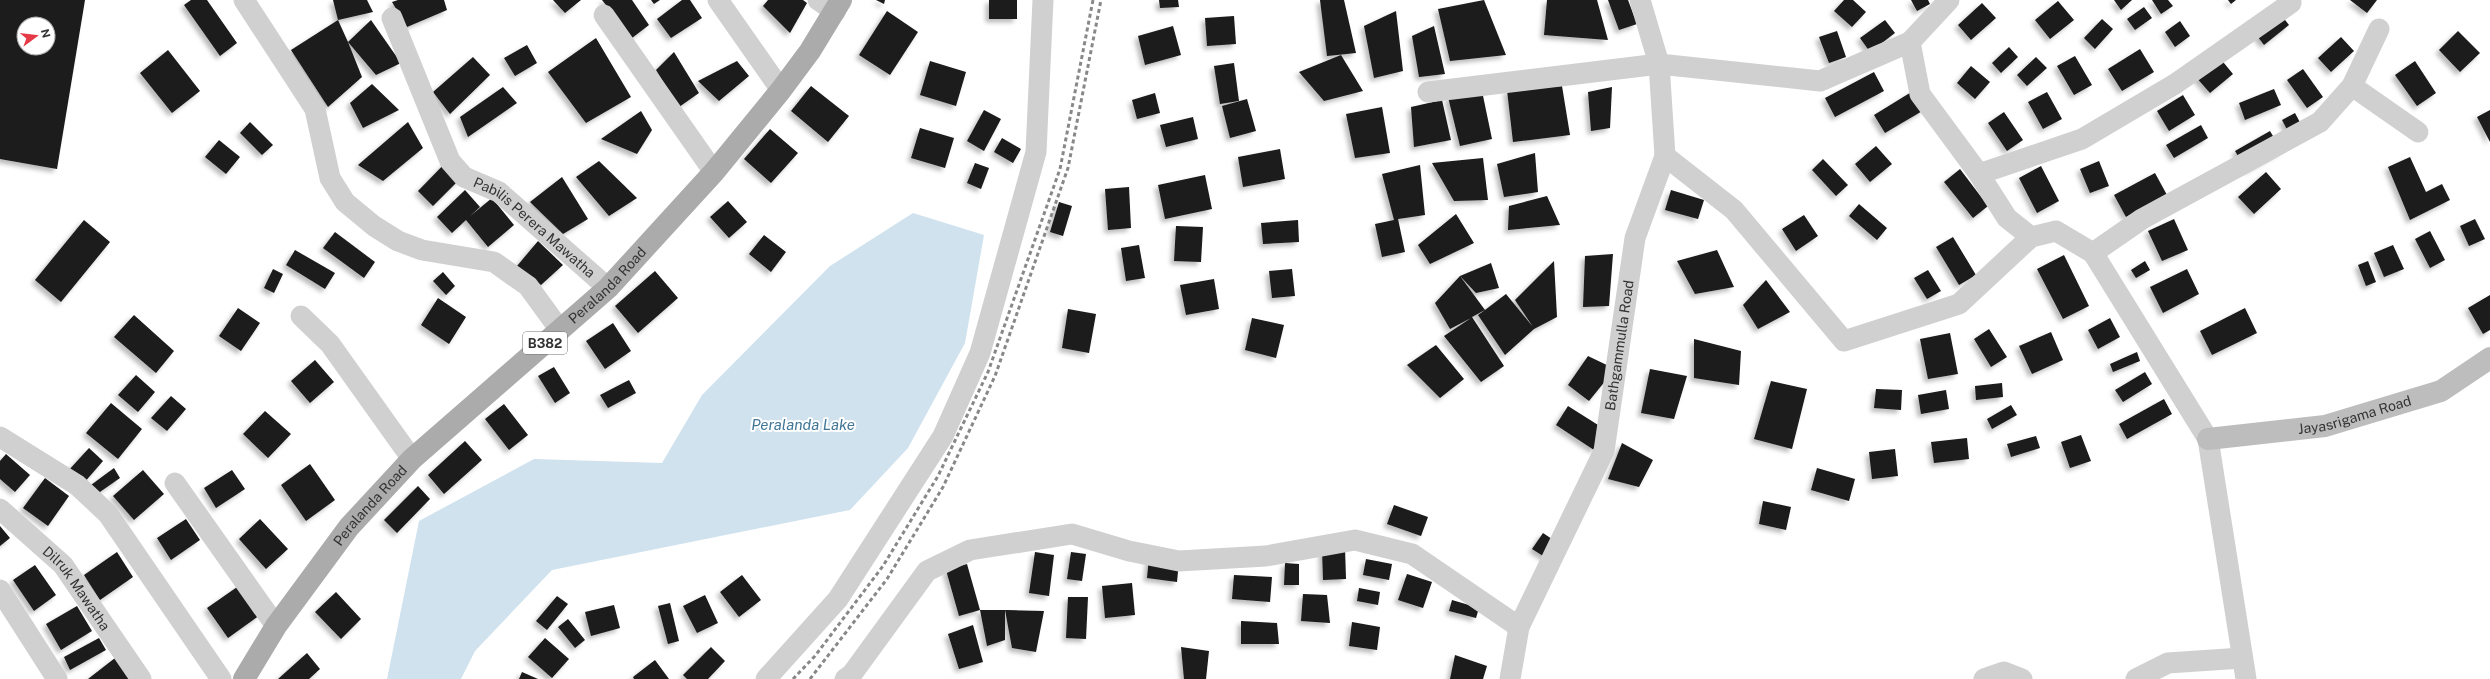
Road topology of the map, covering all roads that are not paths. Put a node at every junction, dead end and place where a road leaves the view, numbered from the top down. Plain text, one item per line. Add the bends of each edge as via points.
1 (244, 0) edge
2 (718, 0) edge
3 (1043, 0) edge
4 (1640, 0) edge
5 (1949, 0) edge
6 (2291, 3) dead end
7 (832, 4) edge
8 (604, 15) dead end
9 (392, 18) dead end
10 (2379, 29) dead end
11 (1910, 42) junction
12 (1659, 64) junction
13 (2352, 86) junction
14 (781, 90) junction
15 (1428, 92) dead end
16 (2418, 132) dead end
17 (1665, 156) junction
18 (714, 172) junction
19 (1979, 174) junction
20 (2031, 237) junction
21 (2093, 252) junction
22 (608, 288) junction
23 (300, 316) dead end
24 (560, 330) junction
25 (2490, 358) edge
26 (0, 437) edge
27 (2208, 439) junction
28 (412, 459) junction
29 (175, 483) dead end
30 (0, 509) edge
31 (0, 590) edge
32 (276, 626) junction
33 (1519, 627) junction
34 (2242, 658) junction
35 (57, 679) edge
36 (141, 679) edge
37 (221, 679) edge
38 (244, 679) edge
39 (766, 679) edge
40 (845, 679) edge
41 (1510, 679) edge
42 (1984, 679) edge
43 (2022, 679) edge
44 (2136, 679) edge
45 (2246, 679) edge

1 - 24 street via 314,109 330,178 345,202 374,226 398,241 422,250 494,262 528,286
2 - 14 street
3 - 39 street via 1036,152 980,353 943,436 838,600
4 - 12 street, Bathgammulla Road
5 - 11 street
6 - 19 street via 2175,84 2082,139
7 - 14 main road, Peralanda Road / B382 via 810,51
8 - 18 street
9 - 22 street, Pabilis Perera Mawatha via 450,161 464,177 499,192
10 - 13 street
11 - 12 street via 1820,81
11 - 19 street via 1920,94
12 - 15 street
12 - 17 street, Bathgammulla Road
13 - 16 street
13 - 21 street via 2320,122 2142,219
14 - 18 main road, Peralanda Road / B382
17 - 20 street via 1734,210 1844,341 1959,304
17 - 33 street, Bathgammulla Road via 1635,238 1604,451
18 - 22 main road, Peralanda Road / B382
19 - 20 street via 2007,218
20 - 21 street via 2056,231
21 - 27 street
22 - 24 main road, Peralanda Road / B382
23 - 28 street via 330,344
24 - 28 main road, Peralanda Road / B382
25 - 27 street, Jayasrigama Road via 2442,391 2325,426
26 - 37 street via 77,484 108,514
27 - 34 street
28 - 32 main road, Peralanda Road / B382 via 349,527
29 - 32 street
30 - 36 street, Dilruk Mawatha via 63,565
31 - 35 street
32 - 38 main road, Peralanda Road / B382
33 - 40 street via 1412,554 1355,540 1266,556 1179,560 1129,550 1072,534 970,550 927,571 852,674
33 - 41 street, Bathgammulla Road
34 - 44 street via 2168,663
34 - 45 street
42 - 43 street via 2004,672

